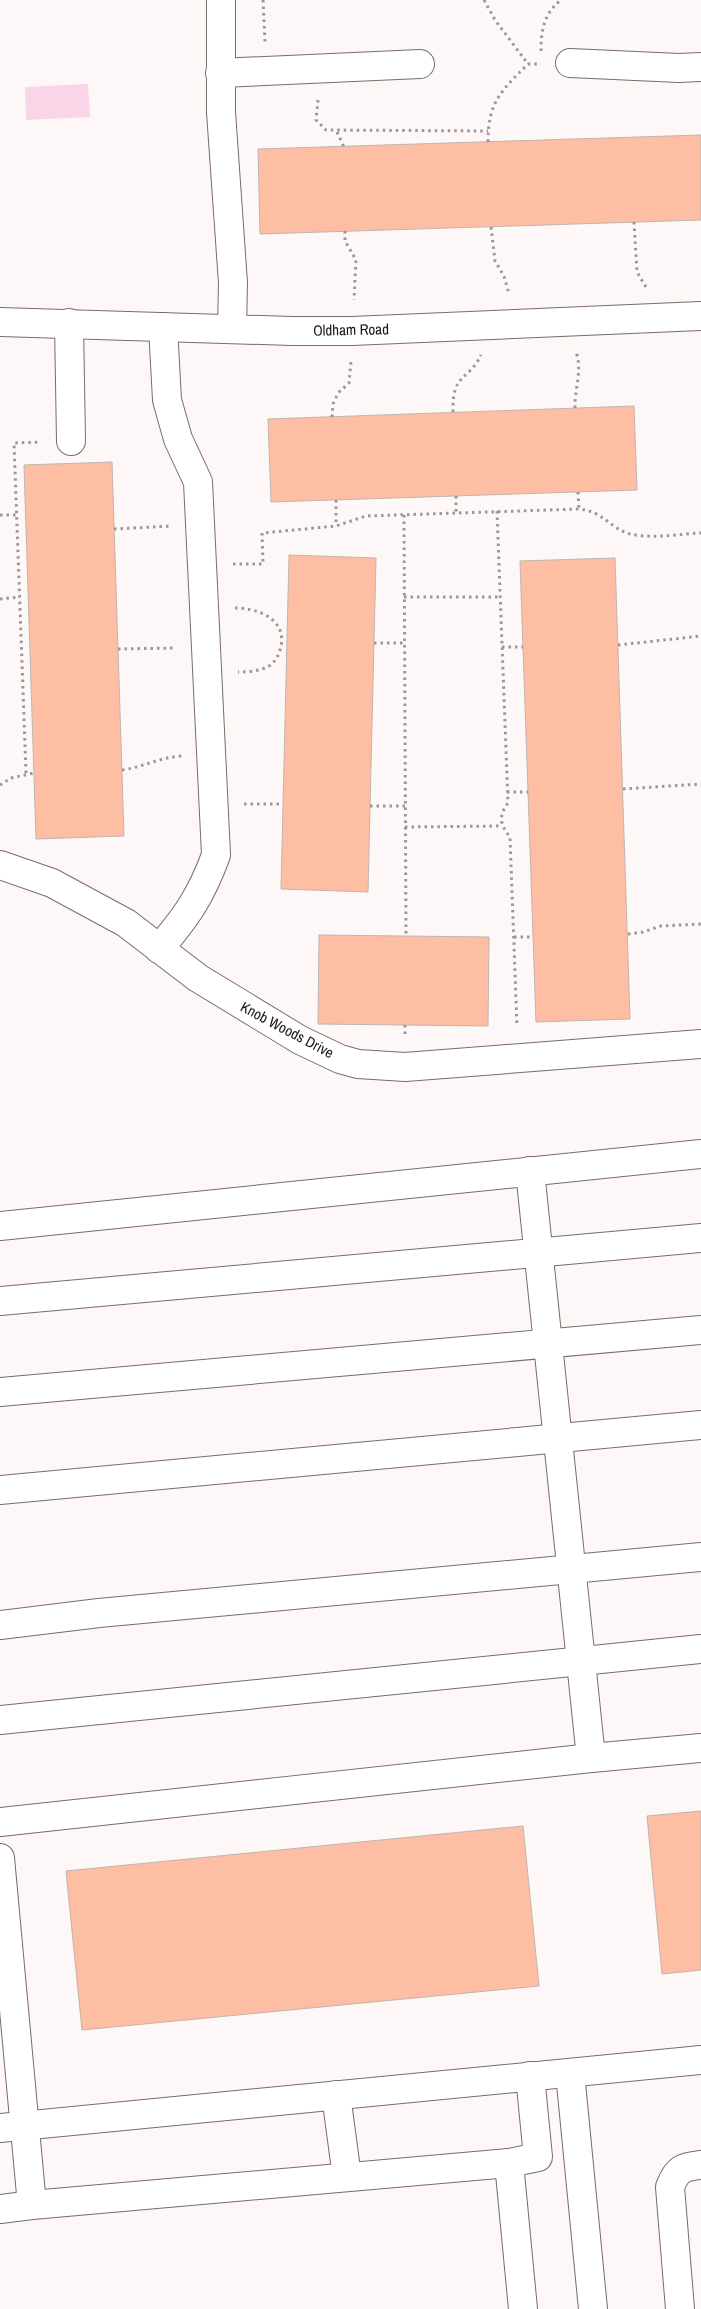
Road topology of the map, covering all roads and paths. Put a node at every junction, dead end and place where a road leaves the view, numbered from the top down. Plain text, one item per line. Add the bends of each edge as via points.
1 (221, 0) edge
2 (263, 0) edge
3 (484, 0) edge
4 (561, 0) edge
5 (570, 63) joint
6 (420, 64) dead end
7 (528, 64) junction
8 (541, 64) junction
9 (701, 67) edge
10 (320, 70) junction
11 (267, 72) junction
12 (220, 73) junction
13 (337, 131) junction
14 (488, 131) junction
15 (488, 142) dead end
16 (344, 147) dead end
17 (634, 222) dead end
18 (491, 226) dead end
19 (701, 316) edge
20 (660, 318) junction
21 (0, 322) edge
22 (564, 322) junction
23 (69, 323) junction
24 (514, 324) junction
25 (486, 325) junction
26 (163, 327) junction
27 (232, 329) junction
28 (574, 408) dead end
29 (453, 412) dead end
30 (71, 441) joint
31 (578, 492) dead end
32 (456, 496) dead end
33 (336, 500) dead end
34 (579, 509) junction
35 (497, 511) junction
36 (456, 513) junction
37 (0, 515) edge
38 (17, 515) junction
39 (404, 515) junction
40 (200, 525) junction
41 (336, 526) junction
42 (114, 529) dead end
43 (701, 533) edge
44 (202, 564) junction
45 (20, 597) junction
46 (404, 597) junction
47 (500, 597) junction
48 (0, 599) edge
49 (204, 608) junction
50 (701, 636) edge
51 (374, 642) dead end
52 (404, 643) junction
53 (618, 645) dead end
54 (206, 647) junction
55 (502, 648) junction
56 (523, 648) dead end
57 (118, 649) dead end
58 (208, 674) junction
59 (211, 754) junction
60 (122, 770) dead end
61 (26, 773) junction
62 (34, 773) dead end
63 (701, 784) edge
64 (0, 785) edge
65 (623, 788) dead end
66 (507, 792) junction
67 (528, 792) dead end
68 (283, 804) dead end
69 (214, 806) junction
70 (370, 806) dead end
71 (405, 806) junction
72 (405, 826) junction
73 (502, 826) junction
74 (0, 865) edge
75 (701, 924) edge
76 (628, 934) dead end
77 (406, 936) dead end
78 (514, 937) junction
79 (533, 937) dead end
80 (159, 949) junction
81 (701, 1044) edge
82 (518, 1058) junction
83 (701, 1154) edge
84 (530, 1172) junction
85 (0, 1226) edge
86 (701, 1238) edge
87 (539, 1253) junction
88 (0, 1301) edge
89 (701, 1330) edge
90 (548, 1343) junction
91 (0, 1392) edge
92 (701, 1425) edge
93 (558, 1439) junction
94 (0, 1490) edge
95 (701, 1557) edge
96 (572, 1570) junction
97 (0, 1625) edge
98 (701, 1649) edge
99 (581, 1660) junction
100 (0, 1720) edge
101 (701, 1748) edge
102 (591, 1758) junction
103 (0, 1822) edge
104 (0, 1858) edge
105 (701, 2060) edge
106 (570, 2073) junction
107 (530, 2076) junction
108 (336, 2095) junction
109 (13, 2127) edge
110 (509, 2163) junction
111 (701, 2165) edge
112 (347, 2177) junction
113 (32, 2205) junction
114 (0, 2209) edge
115 (523, 2309) edge
116 (593, 2309) edge
117 (680, 2309) edge

1 - 12 street
2 - 11 path
3 - 7 path
4 - 8 path via 552,7 544,21
5 - 8 path
5 - 9 street
6 - 10 street
7 - 8 path
7 - 14 path via 504,88 491,109
10 - 11 street
10 - 13 path via 316,120 326,130
11 - 12 street
12 - 27 street via 233,283
13 - 14 path
13 - 16 path
14 - 15 path
17 - 20 path via 637,272 655,302
18 - 24 path via 495,261 504,276
19 - 20 street, Oldham Road
20 - 22 street, Oldham Road
21 - 23 street, Oldham Road
22 - 24 street, Oldham Road
22 - 28 path via 578,358
23 - 26 street, Oldham Road
23 - 30 street
24 - 25 street, Oldham Road
25 - 27 street, Oldham Road via 352,331
25 - 29 path via 486,341 478,363 455,386
26 - 27 street, Oldham Road
26 - 40 street via 167,400 178,439 198,482
30 - 38 path via 14,443
31 - 34 path
32 - 36 path
33 - 41 path
34 - 35 path
34 - 43 path via 590,510 629,534
35 - 36 path
35 - 47 path
36 - 39 path
37 - 38 path
38 - 45 path
39 - 41 path via 366,516
39 - 46 path
40 - 42 path
40 - 44 street
41 - 44 path via 262,533 262,564
44 - 49 street
45 - 48 path
45 - 61 path
46 - 47 path
46 - 52 path
47 - 55 path
49 - 54 street
49 - 58 path via 256,611 272,618 285,642 269,666 252,672
50 - 53 path
51 - 52 path
52 - 71 path
54 - 57 path
54 - 58 street
55 - 56 path
55 - 66 path
58 - 59 street
59 - 60 path via 164,757 139,768
59 - 69 street
61 - 62 path
61 - 64 path
63 - 65 path
66 - 67 path
66 - 73 path via 508,803 500,817
68 - 69 path
69 - 80 street via 216,855 205,885 189,913
70 - 71 path
71 - 72 path
72 - 73 path
72 - 77 path
73 - 78 path via 510,837
74 - 80 street, Knob Woods Drive via 52,883 81,898 126,923
75 - 76 path via 661,926
78 - 79 path
78 - 82 path
80 - 82 street, Knob Woods Drive via 230,1000 300,1040 358,1064 405,1067
81 - 82 street, Knob Woods Drive
83 - 84 street
84 - 85 street
84 - 87 street
86 - 87 street
87 - 88 street
87 - 90 street
89 - 90 street
90 - 91 street
90 - 93 street
92 - 93 street
93 - 94 street
93 - 96 street
95 - 96 street
96 - 97 street
96 - 99 street
98 - 99 street
99 - 100 street
99 - 102 street
101 - 102 street
102 - 103 street
104 - 109 street
105 - 106 street
106 - 107 street
106 - 116 street
107 - 108 street
107 - 110 street via 538,2157
108 - 109 street
108 - 112 street
109 - 113 street
110 - 112 street
110 - 115 street
111 - 117 street via 686,2166 674,2175 670,2188
112 - 113 street
113 - 114 street

